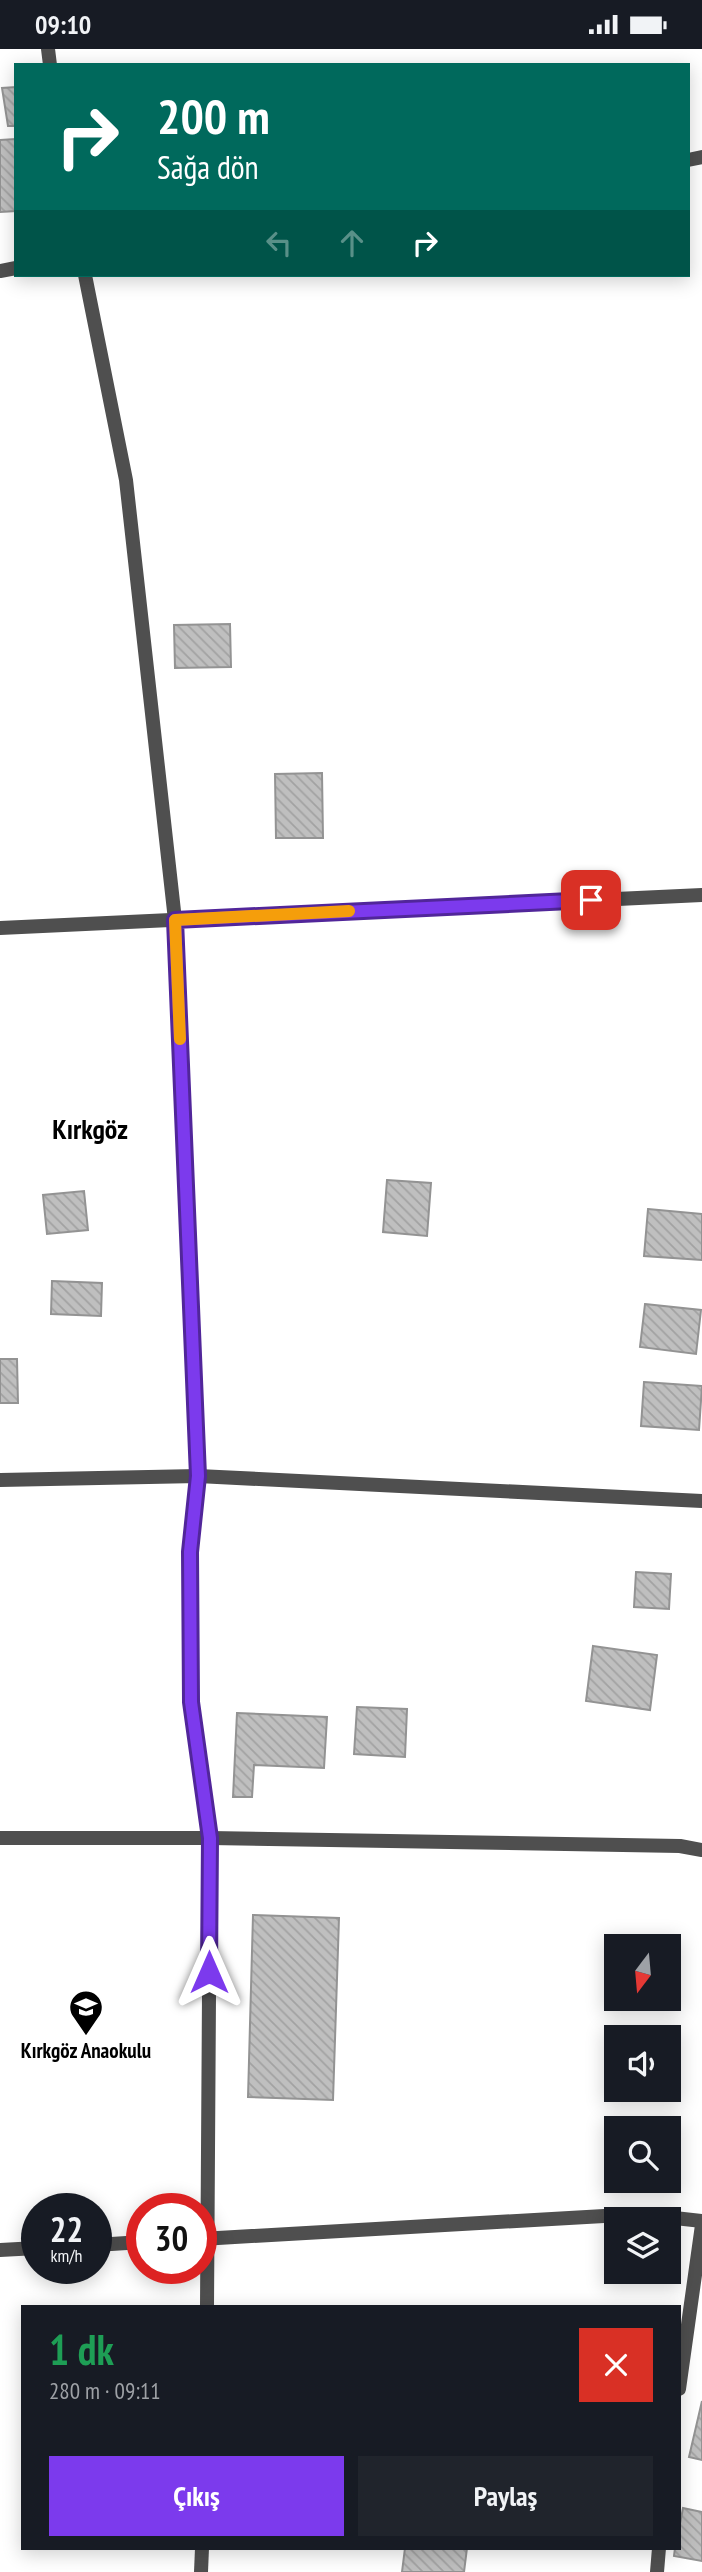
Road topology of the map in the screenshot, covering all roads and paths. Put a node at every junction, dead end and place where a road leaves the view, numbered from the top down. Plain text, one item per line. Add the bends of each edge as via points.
1 (85, 277) edge
2 (702, 895) edge
3 (175, 920) junction
4 (0, 928) edge
5 (198, 1476) junction
6 (0, 1480) edge
7 (702, 1501) edge
8 (210, 1838) junction
9 (0, 1839) edge
10 (702, 1850) edge
11 (206, 2193) edge
12 (702, 2223) edge
13 (217, 2237) edge
14 (21, 2249) edge
15 (0, 2250) edge
16 (206, 2284) edge
17 (207, 2305) edge
18 (681, 2375) edge
19 (202, 2550) edge
20 (659, 2550) edge
21 (201, 2572) edge
22 (657, 2572) edge

1 - 3 street via 126,480
2 - 3 street
3 - 4 street
3 - 5 street
5 - 6 street
5 - 7 street
5 - 8 street via 190,1552 191,1702
8 - 9 street
8 - 10 street
8 - 11 street
12 - 13 street via 639,2214
12 - 18 street
14 - 15 street
16 - 17 street
19 - 21 street
20 - 22 street

